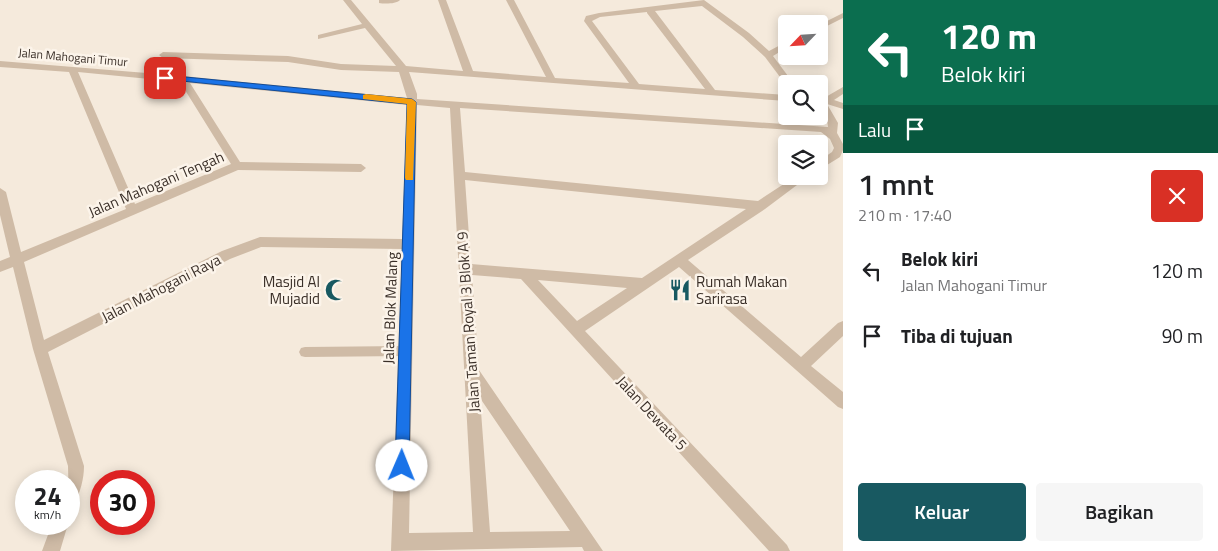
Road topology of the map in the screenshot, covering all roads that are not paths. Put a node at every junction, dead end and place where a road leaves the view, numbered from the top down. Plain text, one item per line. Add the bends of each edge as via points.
1 (347, 0) edge
2 (396, 0) edge
3 (442, 0) edge
4 (510, 0) edge
5 (382, 2) dead end
6 (701, 2) edge
7 (650, 10) junction
8 (843, 15) edge
9 (828, 23) edge
10 (368, 25) junction
11 (321, 36) dead end
12 (778, 49) edge
13 (162, 55) dead end
14 (768, 55) junction
15 (0, 64) edge
16 (72, 69) junction
17 (405, 73) junction
18 (470, 74) junction
19 (783, 75) edge
20 (183, 79) junction
21 (552, 80) junction
22 (637, 88) junction
23 (843, 90) edge
24 (712, 92) junction
25 (778, 97) edge
26 (412, 98) junction
27 (828, 99) edge
28 (828, 103) edge
29 (455, 104) junction
30 (843, 106) edge
31 (828, 114) edge
32 (832, 133) junction
33 (828, 160) edge
34 (237, 166) junction
35 (361, 168) dead end
36 (459, 175) junction
37 (791, 185) edge
38 (0, 192) edge
39 (761, 206) junction
40 (132, 210) junction
41 (408, 244) junction
42 (16, 260) junction
43 (679, 260) junction
44 (0, 267) edge
45 (465, 270) junction
46 (524, 274) junction
47 (645, 284) junction
48 (843, 327) edge
49 (575, 330) junction
50 (40, 350) junction
51 (405, 351) junction
52 (304, 352) dead end
53 (801, 366) junction
54 (472, 373) junction
55 (843, 402) edge
56 (76, 470) edge
57 (56, 535) edge
58 (482, 540) junction
59 (589, 545) edge
60 (400, 546) edge
61 (51, 551) edge
62 (781, 551) edge

1 - 10 street
2 - 5 street
3 - 18 street
4 - 21 street
6 - 7 street
6 - 14 street
7 - 22 street via 592,16 588,21
7 - 24 street
8 - 9 street
10 - 11 street
10 - 17 street
12 - 14 street
13 - 17 street via 288,60
14 - 19 street
15 - 16 street, Jalan Mahogani Timur
16 - 20 street, Jalan Mahogani Timur
16 - 40 street
17 - 18 street
17 - 26 street, Jalan Blok Malang
18 - 21 street
20 - 26 street, Jalan Mahogani Timur
20 - 34 street
21 - 22 street
22 - 24 street
23 - 27 street
24 - 25 street
26 - 29 street, Jalan Mahogani Timur
26 - 41 street, Jalan Blok Malang
28 - 30 street
29 - 32 street, Jalan Mahogani Timur via 816,128
29 - 36 street, Jalan Taman Royal 3 Blok A 9
31 - 32 street
32 - 33 street via 840,148
34 - 35 street, Jalan Mahogani Tengah
34 - 40 street, Jalan Mahogani Tengah
36 - 39 street
36 - 45 street, Jalan Taman Royal 3 Blok A 9
37 - 39 street
38 - 42 street
39 - 43 street
40 - 42 street, Jalan Mahogani Tengah
41 - 50 street, Jalan Mahogani Raya via 260,242 226,254
41 - 51 street, Jalan Blok Malang
42 - 44 street, Jalan Mahogani Tengah
42 - 50 street
43 - 47 street
43 - 53 street
45 - 46 street
45 - 54 street, Jalan Taman Royal 3 Blok A 9
46 - 47 street
46 - 49 street, Jalan Dewata 5
47 - 49 street
48 - 53 street
49 - 62 street, Jalan Dewata 5
50 - 56 street
51 - 52 lane
51 - 60 street, Jalan Blok Malang
53 - 55 street
54 - 58 street, Jalan Taman Royal 3 Blok A 9
54 - 59 street
57 - 61 street
58 - 59 street
58 - 60 street

